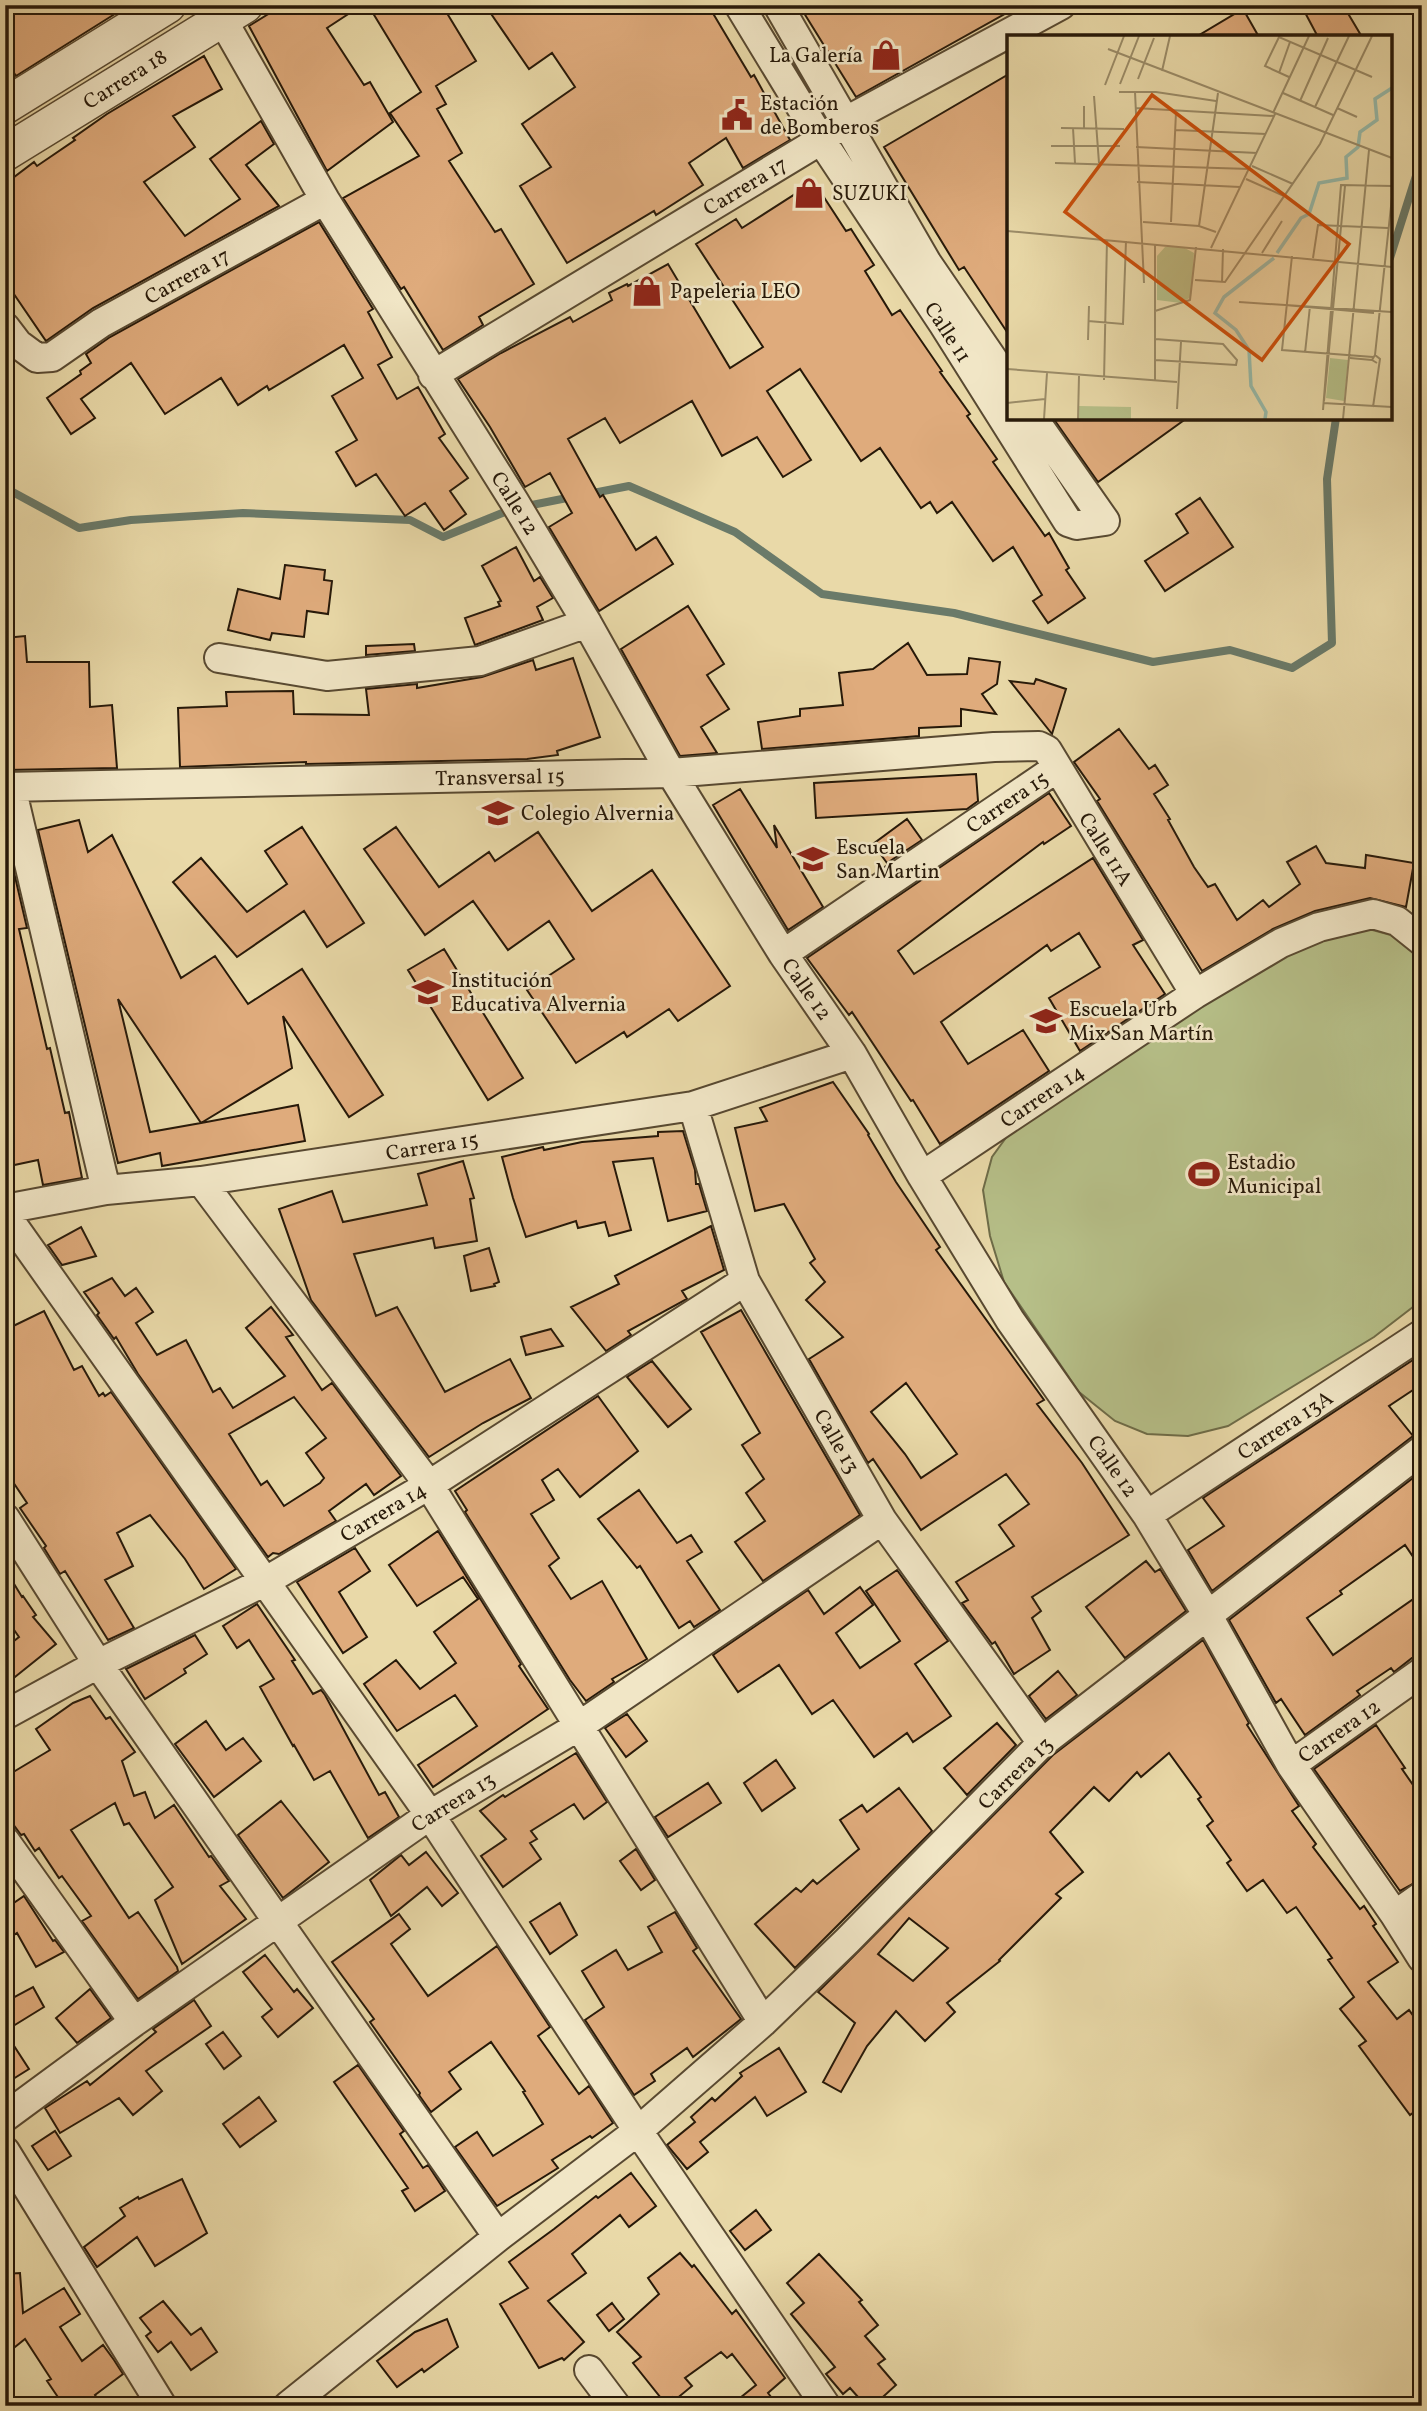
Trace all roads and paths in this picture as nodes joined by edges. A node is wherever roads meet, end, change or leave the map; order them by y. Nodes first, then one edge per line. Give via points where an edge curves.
1 (168, 5) edge
2 (738, 5) edge
3 (778, 5) edge
4 (1061, 5) edge
5 (227, 10) edge
6 (5, 106) edge
7 (846, 121) junction
8 (821, 140) junction
9 (5, 153) edge
10 (325, 200) junction
11 (918, 268) junction
12 (952, 320) junction
13 (5, 327) edge
14 (433, 375) junction
15 (1007, 381) edge
16 (1007, 416) edge
17 (1009, 420) edge
18 (1034, 420) edge
19 (587, 623) junction
20 (219, 658) dead end
21 (994, 747) joint
22 (1056, 768) junction
23 (671, 773) junction
24 (8, 787) edge
25 (1422, 941) edge
26 (783, 954) junction
27 (1195, 994) junction
28 (852, 1054) junction
29 (693, 1107) junction
30 (922, 1176) junction
31 (201, 1181) junction
32 (106, 1190) junction
33 (5, 1212) edge
34 (745, 1281) junction
35 (1422, 1334) edge
36 (1422, 1450) edge
37 (429, 1485) junction
38 (1147, 1515) junction
39 (5, 1518) edge
40 (882, 1520) junction
41 (266, 1581) junction
42 (1207, 1614) junction
43 (98, 1664) junction
44 (1422, 1672) edge
45 (5, 1715) edge
46 (579, 1726) junction
47 (1042, 1743) junction
48 (1291, 1765) junction
49 (430, 1815) junction
50 (5, 1841) edge
51 (1422, 1896) edge
52 (1395, 1915) junction
53 (279, 1922) junction
54 (1422, 1958) edge
55 (135, 2022) junction
56 (763, 2022) junction
57 (5, 2116) edge
58 (638, 2131) junction
59 (5, 2151) edge
60 (498, 2237) junction
61 (590, 2370) dead end
62 (162, 2406) edge
63 (288, 2406) edge
64 (616, 2406) edge
65 (826, 2406) edge

1 - 6 street, Carrera 18
2 - 8 street, Calle 11
3 - 7 street, Calle 11
4 - 7 street, Carrera 17
5 - 9 street, Carrera 18
5 - 10 street, Calle 12
7 - 8 street, Carrera 17
7 - 11 street, Calle 11
8 - 11 street, Calle 11
8 - 14 street, Carrera 17
10 - 13 street, Carrera 17 via 101,323 52,357 37,358
10 - 14 street, Calle 12
11 - 12 street, Calle 11
12 - 15 street, Calle 11
12 - 16 street, Calle 11
14 - 19 street, Calle 12
17 - 18 street, Calle 11 via 1068,522 1105,521
19 - 20 street via 480,661 327,676
19 - 23 street, Calle 12
21 - 22 street, Calle 11A via 1043,747
21 - 23 street, Transversal 15
22 - 26 street, Carrera 15
22 - 27 street, Calle 11A
23 - 24 street, Transversal 15
23 - 26 street, Calle 12
24 - 32 street
25 - 27 street, Carrera 14 via 1397,921 1373,914 1353,917 1281,943
26 - 28 street, Calle 12
27 - 30 street, Carrera 14
28 - 29 street, Carrera 15
28 - 30 street, Calle 12
29 - 31 street, Carrera 15
29 - 34 street, Calle 13
30 - 38 street, Calle 12 via 1010,1320
31 - 32 street, Carrera 15
31 - 37 street
32 - 33 street, Carrera 15
33 - 41 street
34 - 37 street, Carrera 14
34 - 40 street, Calle 13
35 - 38 street, Carrera 13A
36 - 42 street, Carrera 13
37 - 41 street, Carrera 14
37 - 46 street
38 - 42 street, Calle 12
39 - 43 street
40 - 46 street, Carrera 13
40 - 47 street, Calle 13
41 - 43 street, Carrera 14
41 - 49 street
42 - 47 street, Carrera 13
42 - 48 street, Calle 12
43 - 45 street, Carrera 14
43 - 53 street
44 - 48 street, Carrera 12
46 - 49 street, Carrera 13
46 - 56 street
47 - 56 street, Carrera 13
48 - 52 street, Calle 12
49 - 53 street, Carrera 13
49 - 58 street
50 - 55 street
51 - 52 street
52 - 54 street, Calle 12
53 - 55 street, Carrera 13
53 - 60 street
55 - 57 street, Carrera 13
56 - 58 street, Carrera 13
58 - 60 street, Carrera 13
58 - 65 street
59 - 62 street
60 - 63 street, Carrera 13
61 - 64 street

